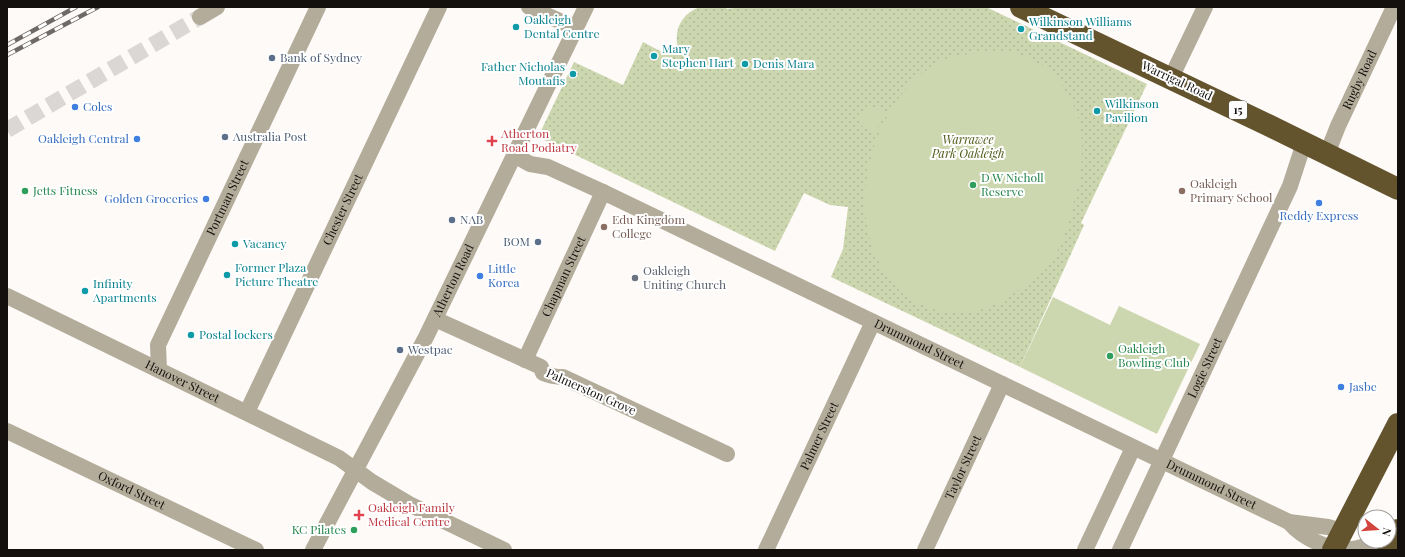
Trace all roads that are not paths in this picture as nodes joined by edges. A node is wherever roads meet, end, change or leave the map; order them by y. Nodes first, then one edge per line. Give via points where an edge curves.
1 (216, 7) edge
2 (318, 7) edge
3 (439, 7) edge
4 (529, 7) edge
5 (586, 7) edge
6 (1021, 7) edge
7 (1205, 7) edge
8 (1394, 7) edge
9 (200, 17) tunnel mouth
10 (575, 28) junction
11 (1171, 78) junction
12 (1315, 148) junction
13 (516, 151) junction
14 (1398, 189) edge
15 (603, 192) junction
16 (7, 296) edge
17 (435, 319) junction
18 (873, 322) junction
19 (158, 345) junction
20 (138, 360) junction
21 (525, 360) junction
22 (159, 370) junction
23 (1002, 384) junction
24 (247, 412) junction
25 (1398, 424) edge
26 (7, 431) edge
27 (1133, 448) junction
28 (728, 454) dead end
29 (1161, 461) junction
30 (356, 469) junction
31 (1336, 543) edge
32 (1357, 549) edge
33 (256, 550) edge
34 (313, 550) edge
35 (504, 550) edge
36 (766, 550) edge
37 (925, 550) edge
38 (1084, 550) edge
39 (1120, 550) edge

1 - 9 street
2 - 19 street, Portman Street
3 - 24 street, Chester Street
4 - 10 street
5 - 10 street, Atherton Road
6 - 11 highway, Warrigal Road / 15
7 - 11 street
8 - 12 street, Rugby Road
10 - 13 street, Atherton Road
11 - 12 highway, Warrigal Road / 15
12 - 14 highway, Warrigal Road / 15
12 - 29 street, Logie Street via 1290,186
13 - 15 street, Drummond Street via 534,156 548,167
13 - 17 street, Atherton Road
15 - 18 street, Drummond Street
15 - 21 street, Chapman Street
16 - 20 street, Hanover Street
17 - 21 street, Palmerston Grove
17 - 30 street, Atherton Road
18 - 23 street, Drummond Street
18 - 36 street, Palmer Street
19 - 20 street, Portman Street
19 - 22 street, Portman Street
20 - 22 street, Hanover Street
21 - 28 street, Palmerston Grove via 541,367 543,373 563,377
22 - 24 street, Hanover Street
23 - 27 street, Drummond Street
23 - 37 street, Taylor Street
24 - 30 street, Hanover Street
25 - 31 highway
26 - 33 street, Oxford Street
27 - 29 street, Drummond Street
27 - 38 street
29 - 31 street, Drummond Street via 1290,522 1328,527
29 - 39 street, Logie Street
30 - 34 street, Atherton Road
30 - 35 street, Hanover Street via 372,482 409,504
31 - 32 street, Drummond Street via 1352,550

